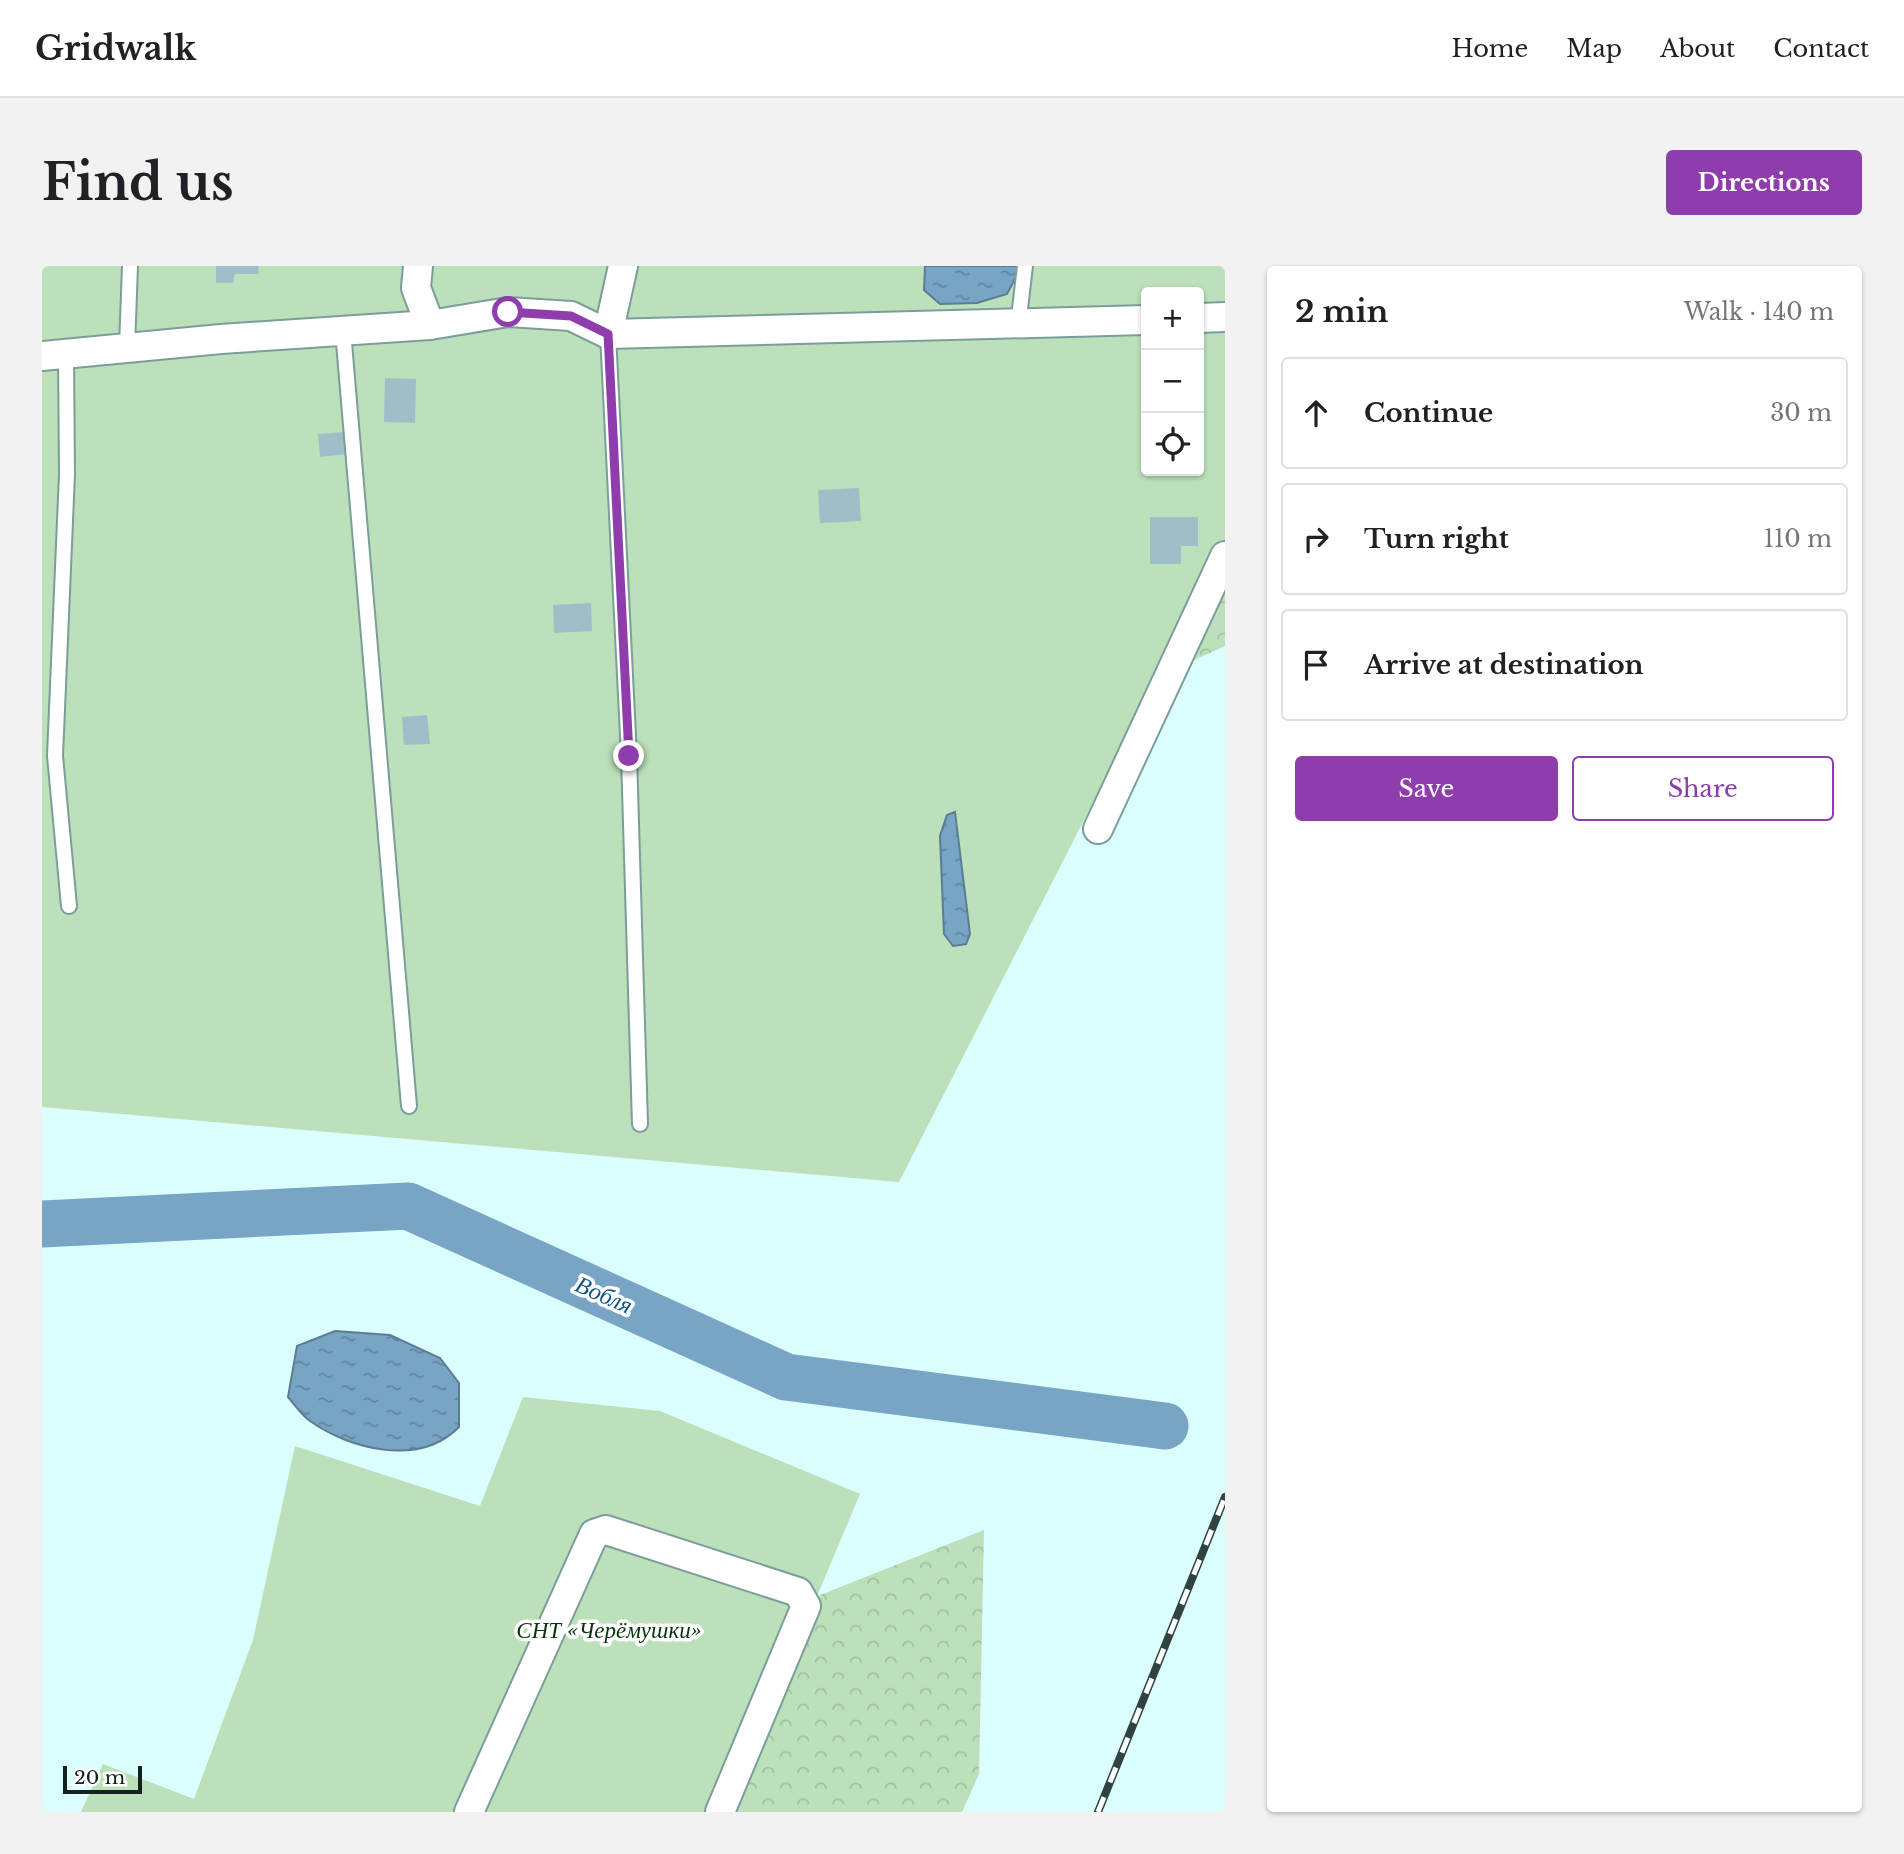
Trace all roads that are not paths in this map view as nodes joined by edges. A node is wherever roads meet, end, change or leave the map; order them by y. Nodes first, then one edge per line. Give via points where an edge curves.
1 (130, 266) edge
2 (418, 266) edge
3 (624, 266) edge
4 (1025, 266) edge
5 (1225, 317) edge
6 (1204, 318) edge
7 (1141, 320) edge
8 (430, 325) junction
9 (1018, 326) junction
10 (343, 331) junction
11 (608, 334) junction
12 (127, 346) junction
13 (54, 356) edge
14 (1225, 556) edge
15 (1098, 829) dead end
16 (69, 906) dead end
17 (409, 1106) dead end
18 (640, 1124) dead end
19 (469, 1812) edge
20 (720, 1812) edge

1 - 12 lane
2 - 8 street via 416,288
3 - 11 street
4 - 9 lane
5 - 6 street
7 - 9 street
8 - 10 street
8 - 11 street via 508,312 571,316
9 - 11 street
10 - 12 street
10 - 17 lane
11 - 18 lane via 629,756
12 - 13 street
13 - 16 lane via 67,474 55,757
14 - 15 street
19 - 20 street via 594,1534 606,1531 798,1592 806,1606

